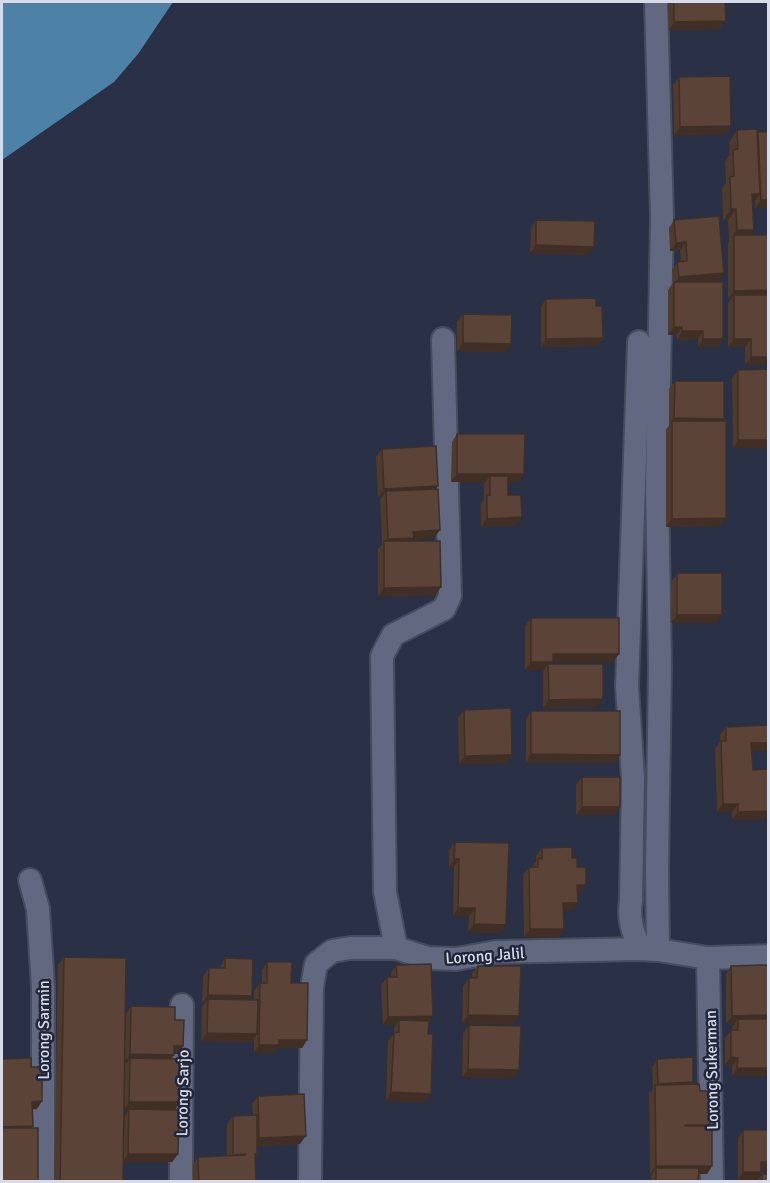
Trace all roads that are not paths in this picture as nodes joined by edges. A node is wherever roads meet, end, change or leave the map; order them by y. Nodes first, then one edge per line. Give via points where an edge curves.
1 (656, 2) edge
2 (443, 339) dead end
3 (639, 342) dead end
4 (30, 880) dead end
5 (396, 948) junction
6 (649, 950) junction
7 (768, 956) edge
8 (708, 958) junction
9 (182, 1005) dead end
10 (43, 1182) edge
11 (181, 1182) edge
12 (310, 1182) edge
13 (712, 1182) edge

1 - 6 street via 662,217 657,484 660,666 657,868
2 - 5 street via 450,596 444,609 393,634 382,656 386,892
3 - 6 street via 627,686 633,778 629,913 632,930
4 - 10 street, Lorong Sarmin via 38,909 43,987
5 - 6 street, Lorong Jalil via 428,958 496,952
5 - 12 street, Lorong Jalil via 332,951 316,964 312,987
6 - 8 street, Lorong Jalil
7 - 8 street, Lorong Jalil
8 - 13 street, Lorong Sukerman
9 - 11 street, Lorong Sarjo

